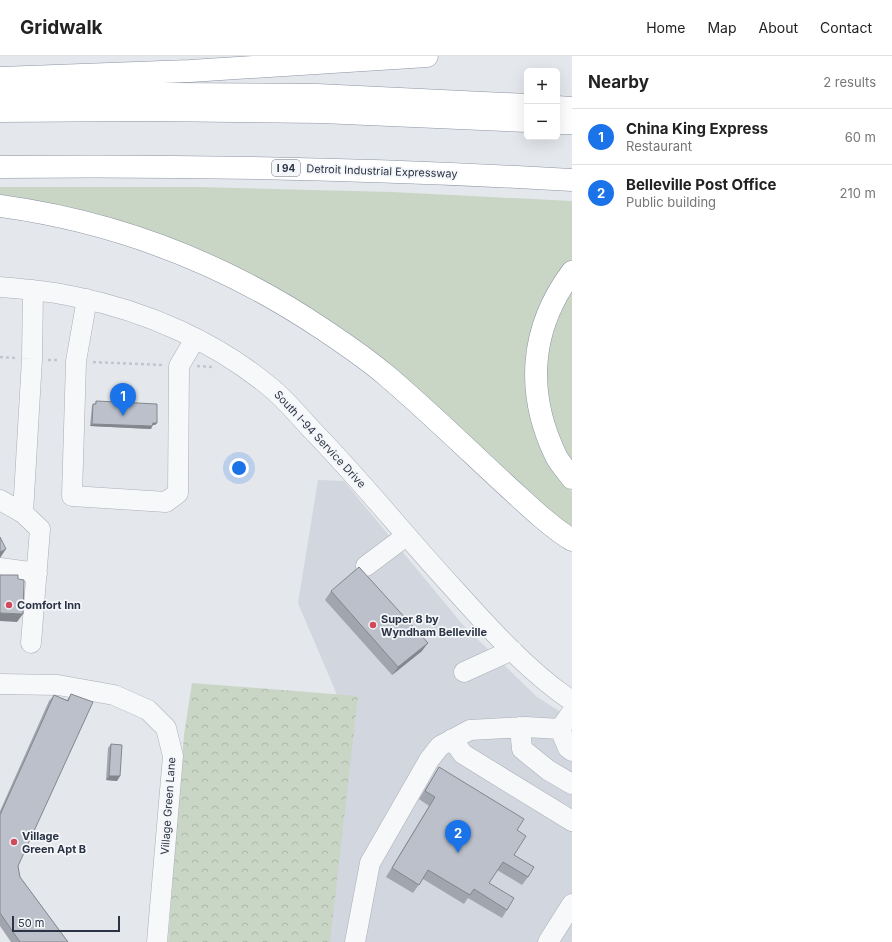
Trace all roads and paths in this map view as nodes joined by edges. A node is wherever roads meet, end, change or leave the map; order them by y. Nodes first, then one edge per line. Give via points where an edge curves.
1 (428, 56) edge
2 (0, 78) edge
3 (0, 93) edge
4 (524, 105) edge
5 (560, 107) edge
6 (572, 108) edge
7 (0, 111) edge
8 (524, 121) edge
9 (560, 123) edge
10 (572, 123) edge
11 (0, 167) edge
12 (572, 180) edge
13 (0, 206) edge
14 (572, 272) edge
15 (0, 287) edge
16 (33, 290) junction
17 (87, 299) junction
18 (195, 339) junction
19 (0, 357) edge
20 (20, 358) dead end
21 (47, 360) dead end
22 (78, 364) junction
23 (179, 366) junction
24 (214, 367) dead end
25 (572, 478) edge
26 (0, 500) edge
27 (23, 513) junction
28 (406, 536) junction
29 (572, 540) edge
30 (366, 566) dead end
31 (0, 568) edge
32 (36, 573) junction
33 (31, 643) dead end
34 (512, 650) junction
35 (464, 672) dead end
36 (0, 684) edge
37 (572, 700) edge
38 (572, 712) edge
39 (520, 727) junction
40 (560, 729) junction
41 (452, 739) junction
42 (572, 751) edge
43 (572, 784) edge
44 (572, 821) edge
45 (572, 904) edge
46 (157, 942) edge
47 (355, 942) edge
48 (548, 942) edge

1 - 2 highway via 190,71
3 - 4 highway via 316,95
5 - 6 highway
7 - 8 highway via 321,112
9 - 10 highway
11 - 12 highway, Detroit Industrial Expressway / I 94 via 198,166 336,169
13 - 29 highway via 104,227 199,261 249,284 343,343 386,376 538,513
14 - 25 highway via 553,301 542,326 536,354 539,410 556,457
15 - 16 street, South I-94 Service Drive
16 - 17 street, South I-94 Service Drive
16 - 27 street via 32,359
17 - 18 street, South I-94 Service Drive via 152,319
17 - 22 street via 76,361
18 - 23 street
18 - 28 street, South I-94 Service Drive via 247,369 272,388 339,457
19 - 20 path
21 - 22 path
22 - 23 path
22 - 23 street via 72,496 166,502 178,493
23 - 24 path
26 - 27 street
27 - 32 street via 40,529
28 - 30 street
28 - 34 street, South I-94 Service Drive
31 - 32 street
32 - 33 street
34 - 35 street
34 - 37 street, South I-94 Service Drive via 548,683
36 - 46 street, Village Green Lane via 58,685 114,695 148,710 166,728 173,756
38 - 40 street
39 - 40 street
39 - 41 street via 470,730
39 - 43 street via 522,749 548,770
40 - 42 street via 568,748
41 - 44 street via 463,754
41 - 47 street via 440,746 429,760 370,863
45 - 48 street

